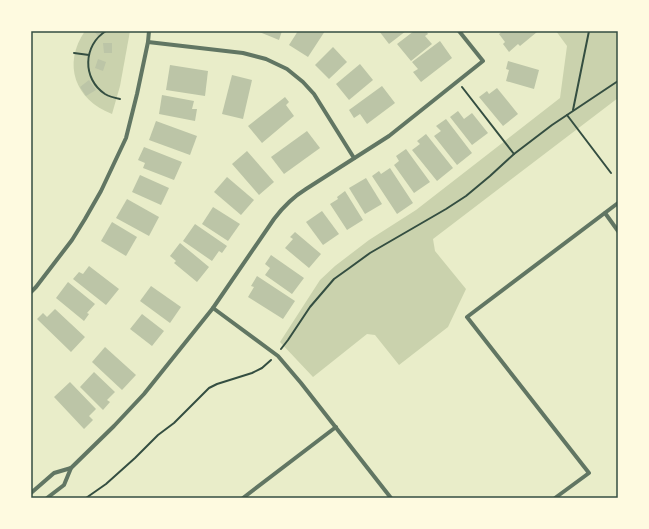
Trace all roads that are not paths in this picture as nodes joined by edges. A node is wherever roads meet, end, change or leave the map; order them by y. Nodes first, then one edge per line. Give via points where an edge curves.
1 (149, 31) edge
2 (459, 31) edge
3 (148, 42) junction
4 (354, 158) junction
5 (618, 203) edge
6 (605, 213) junction
7 (618, 231) edge
8 (31, 292) edge
9 (213, 308) junction
10 (336, 428) junction
11 (71, 468) junction
12 (31, 493) edge
13 (47, 498) edge
14 (243, 498) edge
15 (390, 498) edge
16 (556, 498) edge

1 - 3 street
2 - 4 street via 483,61 389,136
3 - 4 street via 243,53 287,69 314,94
3 - 8 street via 126,138 101,191 72,240
4 - 9 street via 300,192 283,207
5 - 6 street
6 - 7 street
6 - 16 street via 468,317 590,473
9 - 10 street via 276,355
9 - 11 street via 144,394
10 - 14 street
10 - 15 street
11 - 12 street via 54,473
11 - 13 street via 64,485

